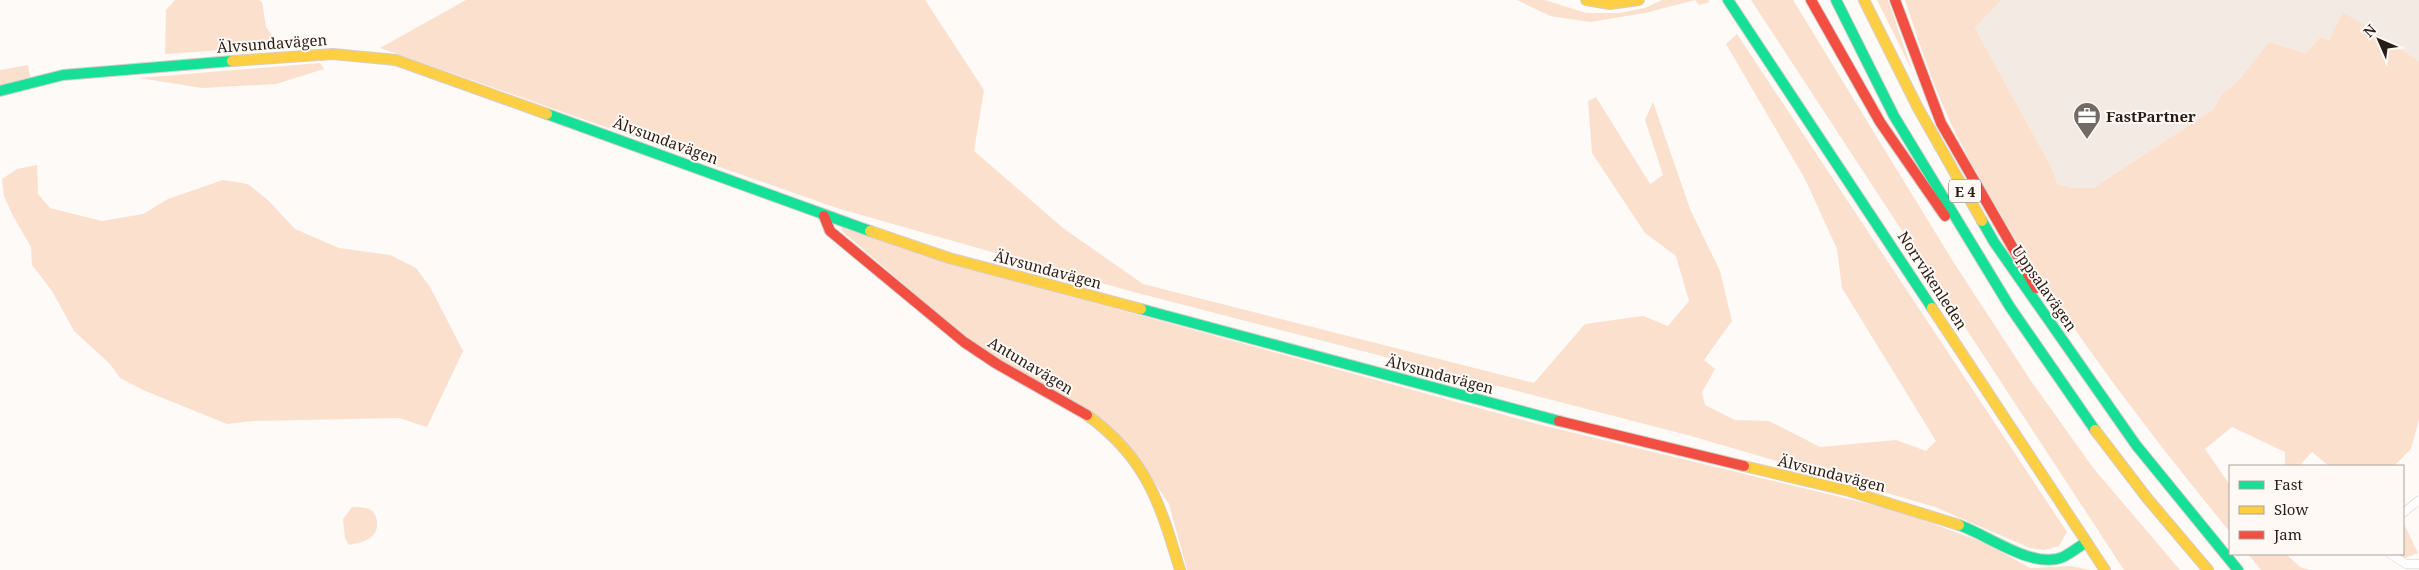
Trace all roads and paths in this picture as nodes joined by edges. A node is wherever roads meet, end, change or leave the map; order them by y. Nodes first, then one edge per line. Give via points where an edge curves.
1 (1586, 0) edge
2 (1639, 0) edge
3 (1811, 0) edge
4 (1836, 0) edge
5 (1864, 0) edge
6 (1895, 0) edge
7 (1731, 2) edge
8 (0, 91) edge
9 (824, 216) junction
10 (2010, 307) junction
11 (2084, 371) junction
12 (2419, 500) edge
13 (2404, 511) edge
14 (2086, 542) junction
15 (2392, 555) edge
16 (2419, 564) edge
17 (1180, 570) edge
18 (2105, 570) edge
19 (2208, 570) edge
20 (2238, 570) edge

1 - 2 main road via 1610,4
3 - 10 main road via 1880,122
4 - 10 main road, E 4 via 1894,116
5 - 11 main road, Uppsalavägen / E 4 via 1918,108 1994,242
6 - 11 main road via 1941,123
7 - 14 main road, Norrvikenleden
8 - 9 main road, Älvsundavägen via 63,75 169,65 333,54 388,59 432,72
9 - 14 main road, Älvsundavägen via 950,258 1546,418 1849,491 1967,528 2030,557 2047,560 2063,557
9 - 17 main road, Antunavägen via 830,231 951,332 985,356 1092,419 1111,436 1155,494 1164,512
10 - 19 main road, E 4 via 2123,467
11 - 20 main road, Uppsalavägen / E 4 via 2136,445
12 - 13 street
14 - 18 main road, Norrvikenleden
15 - 16 street via 2406,564

